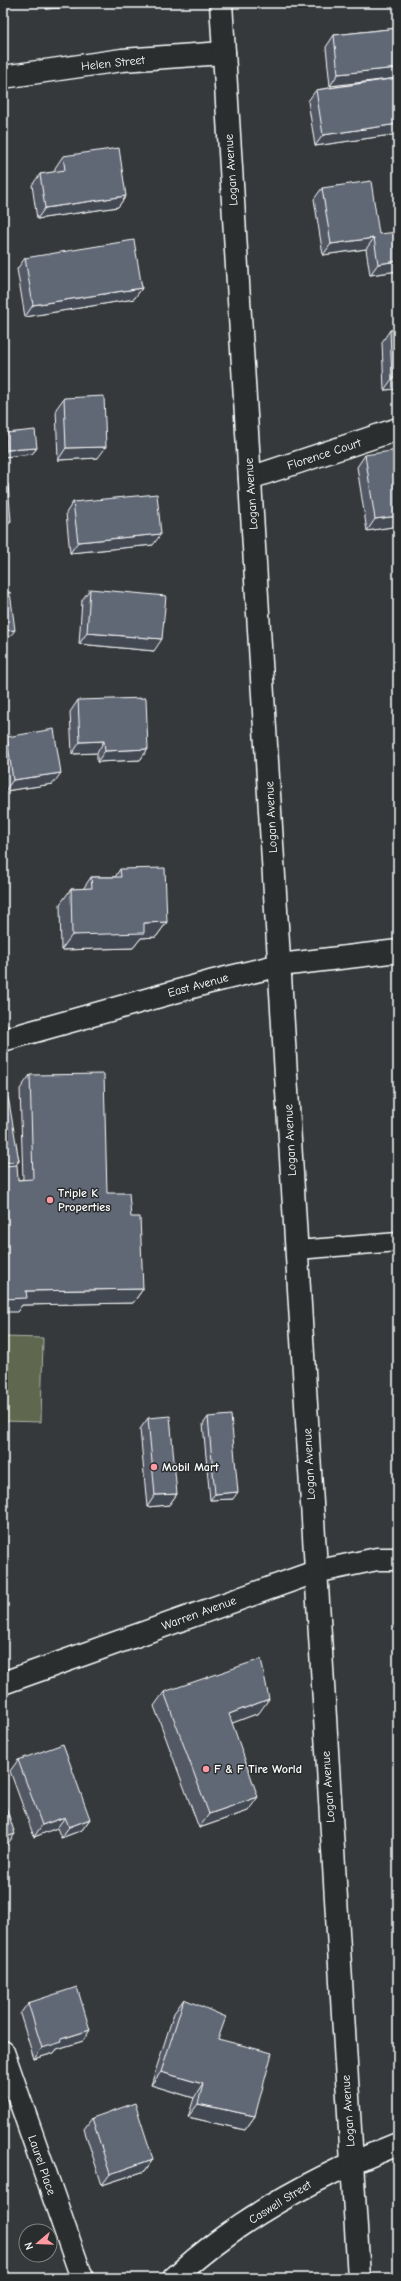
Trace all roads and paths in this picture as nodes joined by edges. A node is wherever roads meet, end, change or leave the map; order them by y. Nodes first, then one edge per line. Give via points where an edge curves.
1 (221, 3) edge
2 (224, 53) junction
3 (3, 77) edge
4 (398, 429) edge
5 (250, 478) junction
6 (398, 951) edge
7 (280, 965) junction
8 (3, 1040) edge
9 (398, 1242) edge
10 (297, 1250) junction
11 (398, 1559) edge
12 (315, 1572) junction
13 (3, 1683) edge
14 (3, 2052) edge
15 (398, 2144) edge
16 (352, 2162) junction
17 (82, 2278) edge
18 (174, 2278) edge
19 (359, 2278) edge

1 - 2 main road, Logan Avenue
2 - 3 main road, Helen Street via 122,60
2 - 5 main road, Logan Avenue
4 - 5 main road, Florence Court
5 - 7 main road, Logan Avenue
6 - 7 main road, East Avenue
7 - 8 main road, East Avenue
7 - 10 main road, Logan Avenue
9 - 10 lane
10 - 12 main road, Logan Avenue
11 - 12 main road, Warren Avenue via 377,1559
12 - 13 main road, Warren Avenue
12 - 16 main road, Logan Avenue
14 - 17 main road, Laurel Place
15 - 16 main road, Caswell Street
16 - 18 main road, Caswell Street via 291,2192 196,2258
16 - 19 main road, Logan Avenue

